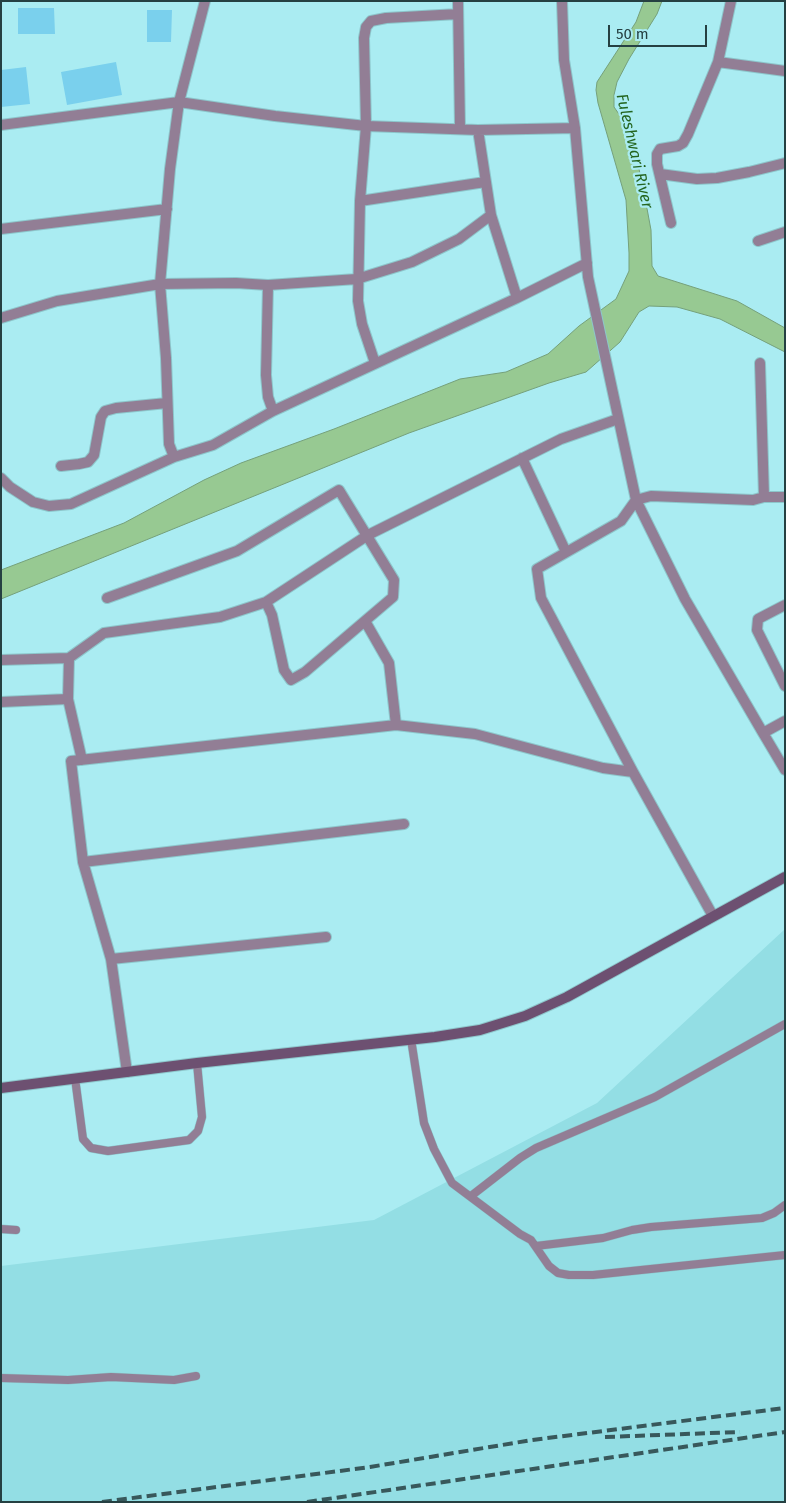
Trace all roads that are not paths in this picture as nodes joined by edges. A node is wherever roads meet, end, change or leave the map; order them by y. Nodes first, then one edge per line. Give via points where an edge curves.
1 (205, 1) edge
2 (458, 1) edge
3 (562, 1) edge
4 (730, 1) edge
5 (458, 14) junction
6 (718, 62) junction
7 (785, 71) edge
8 (179, 102) junction
9 (1, 125) edge
10 (366, 126) junction
11 (575, 128) junction
12 (460, 129) junction
13 (478, 130) junction
14 (785, 162) edge
15 (660, 174) junction
16 (485, 182) junction
17 (360, 201) junction
18 (167, 209) junction
19 (490, 215) junction
20 (671, 223) dead end
21 (1, 229) edge
22 (785, 232) edge
23 (758, 241) dead end
24 (587, 263) junction
25 (358, 279) junction
26 (160, 284) junction
27 (268, 285) junction
28 (518, 298) junction
29 (1, 318) edge
30 (375, 364) junction
31 (760, 364) dead end
32 (167, 403) junction
33 (273, 411) junction
34 (618, 419) junction
35 (174, 457) junction
36 (522, 458) junction
37 (61, 466) dead end
38 (1, 478) edge
39 (764, 497) junction
40 (785, 497) edge
41 (636, 500) junction
42 (368, 535) junction
43 (566, 552) junction
44 (107, 598) dead end
45 (266, 602) junction
46 (785, 605) edge
47 (365, 621) junction
48 (69, 658) junction
49 (1, 660) edge
50 (785, 686) edge
51 (68, 699) junction
52 (1, 702) edge
53 (785, 721) edge
54 (396, 725) junction
55 (763, 733) junction
56 (82, 760) junction
57 (785, 770) edge
58 (633, 772) junction
59 (404, 824) dead end
60 (83, 862) junction
61 (785, 876) edge
62 (713, 916) junction
63 (326, 937) dead end
64 (111, 959) junction
65 (785, 1024) edge
66 (411, 1039) junction
67 (197, 1063) junction
68 (127, 1072) junction
69 (74, 1078) junction
70 (1, 1088) edge
71 (471, 1196) junction
72 (785, 1205) edge
73 (1, 1229) edge
74 (16, 1230) dead end
75 (536, 1246) junction
76 (785, 1255) edge
77 (196, 1376) dead end
78 (1, 1378) edge

1 - 8 street
2 - 5 street
3 - 11 street via 564,60
4 - 6 street
5 - 10 street via 386,18 371,21 366,26
5 - 12 street
6 - 7 street
6 - 15 street via 683,143 660,149 657,154
8 - 9 street
8 - 10 street
8 - 18 street
10 - 12 street
10 - 17 street
11 - 13 street
11 - 24 street
12 - 13 street
13 - 16 street
14 - 15 street via 717,178
15 - 20 street
16 - 17 street
16 - 19 street
17 - 25 street
18 - 21 street
18 - 26 street
19 - 25 street via 459,239 412,262
19 - 28 street
22 - 23 street
24 - 28 street
24 - 34 street
25 - 27 street
25 - 30 street via 362,324
26 - 27 street
26 - 29 street via 57,301
26 - 32 street
27 - 33 street via 266,375
28 - 30 street
30 - 33 street
31 - 39 street
32 - 35 street via 169,444
32 - 37 street via 105,411 94,455 88,462
33 - 35 street via 213,445
34 - 36 street via 561,439
34 - 41 street
35 - 38 street via 71,504 49,506 33,502
36 - 42 street
36 - 43 street
39 - 40 street
39 - 41 street via 753,500 652,496
41 - 43 street via 621,521
41 - 55 street via 685,599
42 - 44 street via 339,490 237,550
42 - 45 street
42 - 47 street via 394,580 393,597
43 - 58 street via 537,569 541,598
45 - 47 street via 272,614 284,670 291,680
45 - 48 street via 220,617 104,633
46 - 50 street via 758,619 757,630
47 - 54 street via 389,663
48 - 49 street
48 - 51 street
51 - 52 street
51 - 56 street
53 - 55 street
54 - 56 street
54 - 58 street via 475,734 604,768
55 - 57 street
56 - 60 street via 71,761
58 - 62 street
59 - 60 street
60 - 64 street
61 - 62 main road
62 - 66 main road via 532,1013 480,1030
63 - 64 street
64 - 68 street
65 - 71 lane via 655,1097 536,1148
66 - 67 main road
66 - 71 lane via 424,1123 452,1183
67 - 68 main road
67 - 69 lane via 202,1117 198,1131 189,1140 108,1151 91,1148 83,1139
68 - 69 main road
69 - 70 main road
71 - 75 lane
72 - 75 lane via 762,1218 651,1227 603,1238
73 - 74 lane
75 - 76 lane via 549,1266 558,1273 569,1275
77 - 78 lane via 174,1380

